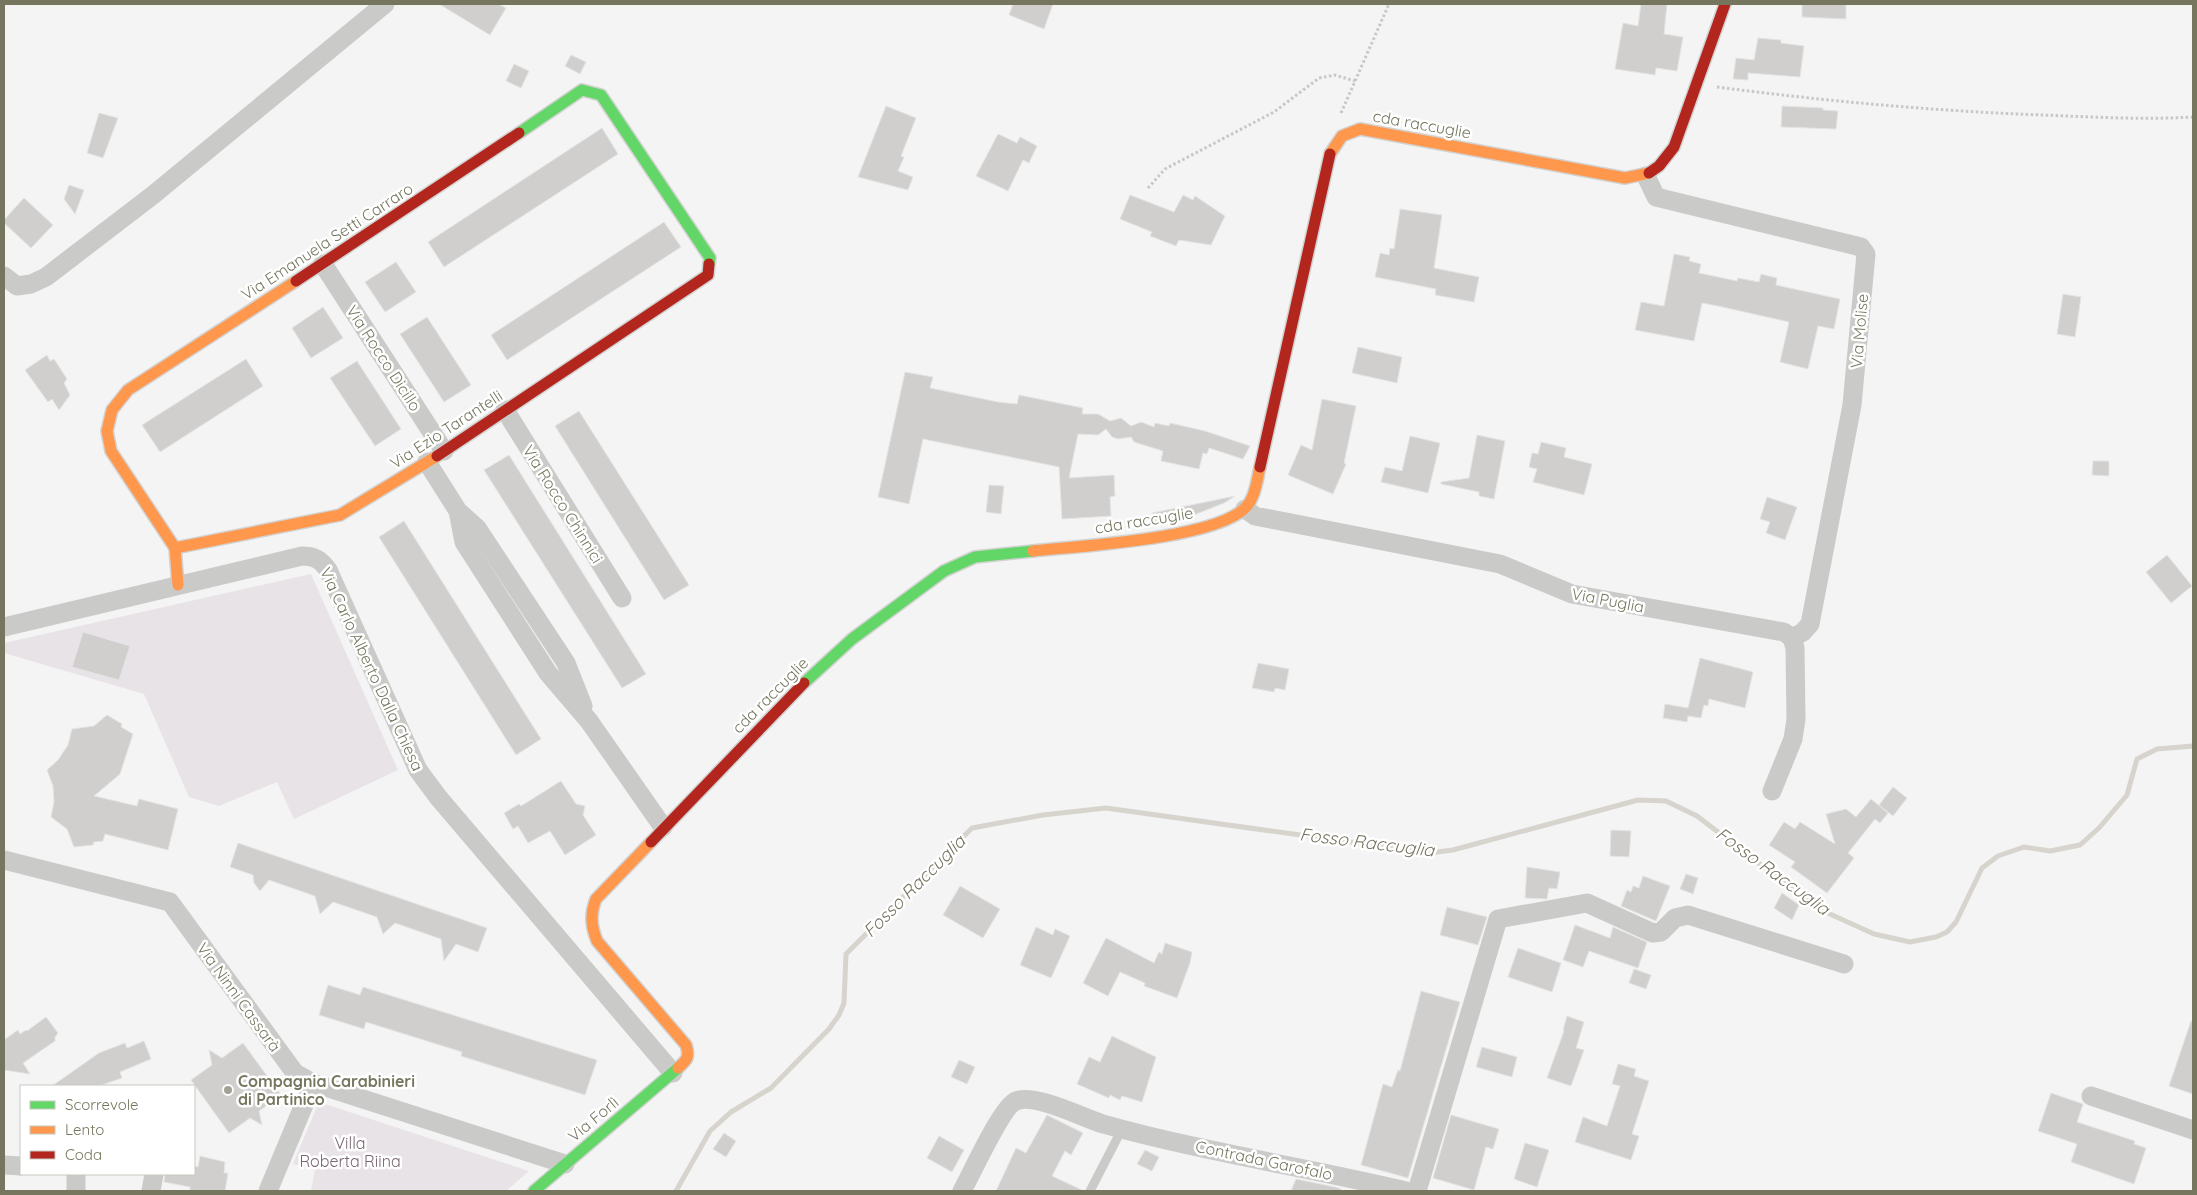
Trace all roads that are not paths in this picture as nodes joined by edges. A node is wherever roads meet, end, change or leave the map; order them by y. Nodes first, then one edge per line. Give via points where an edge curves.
1 (384, 4) edge
2 (1725, 4) edge
3 (1646, 176) junction
4 (323, 264) junction
5 (708, 275) joint
6 (4, 276) edge
7 (505, 410) junction
8 (444, 451) junction
9 (427, 462) junction
10 (1244, 509) junction
11 (175, 548) junction
12 (178, 585) junction
13 (622, 598) dead end
14 (4, 627) edge
15 (1792, 638) junction
16 (1772, 791) dead end
17 (664, 827) junction
18 (4, 860) edge
19 (1844, 964) dead end
20 (672, 1072) junction
21 (313, 1083) junction
22 (2092, 1096) dead end
23 (1122, 1128) junction
24 (2193, 1130) edge
25 (565, 1164) junction
26 (4, 1166) edge
27 (20, 1166) edge
28 (76, 1175) edge
29 (154, 1175) edge
30 (76, 1191) edge
31 (151, 1191) edge
32 (268, 1191) edge
33 (534, 1191) edge
34 (962, 1191) edge
35 (1090, 1191) edge
36 (1406, 1191) edge
37 (1417, 1191) edge

1 - 6 street via 153,196 46,277 18,286
2 - 3 street via 1674,147 1662,164
3 - 10 street, cda raccuglie via 1625,178 1360,128 1342,136 1331,150 1263,456 1253,495
3 - 15 street, Via Molise via 1656,197 1861,247 1866,254 1852,405 1838,482 1810,624
4 - 5 street, Via Emanuela Setti Carraro via 582,90 601,95 710,258
4 - 8 street, Via Rocco Dicillo
4 - 11 street, Via Emanuela Setti Carraro via 128,390 112,410 106,431 111,451
5 - 7 street, Via Ezio Tarantelli
7 - 8 street, Via Ezio Tarantelli
7 - 13 street, Via Rocco Chinnici
8 - 9 street, Via Ezio Tarantelli
9 - 11 street, Via Ezio Tarantelli via 340,515
9 - 17 street via 458,510 477,528 566,663 589,721
10 - 15 street, Via Puglia via 1255,516 1500,564 1572,594 1784,632
10 - 17 street, cda raccuglie via 1198,530 1122,542 976,556 944,571 852,639 813,674
11 - 12 street
12 - 14 street, Via Carlo Alberto Dalla Chiesa
12 - 20 street, Via Carlo Alberto Dalla Chiesa via 302,556 321,560 418,770
15 - 16 street via 1795,648 1796,720 1793,739
17 - 20 street, cda raccuglie via 596,899 590,926 597,942 686,1045 689,1054 686,1060
18 - 21 street, Via Ninni Cassarà via 170,902 294,1073
19 - 37 street via 1688,915 1675,918 1661,932 1652,933 1587,903 1498,919
20 - 25 street, Via Forlì
21 - 25 street, Via Ninni Cassarà
21 - 32 street
22 - 24 street
23 - 34 street, Contrada Garofalo via 1042,1103 1023,1099 1014,1101 1004,1112
23 - 35 lane
23 - 36 street, Contrada Garofalo
25 - 33 street, Via Forlì
26 - 27 street
28 - 30 street
29 - 31 street

